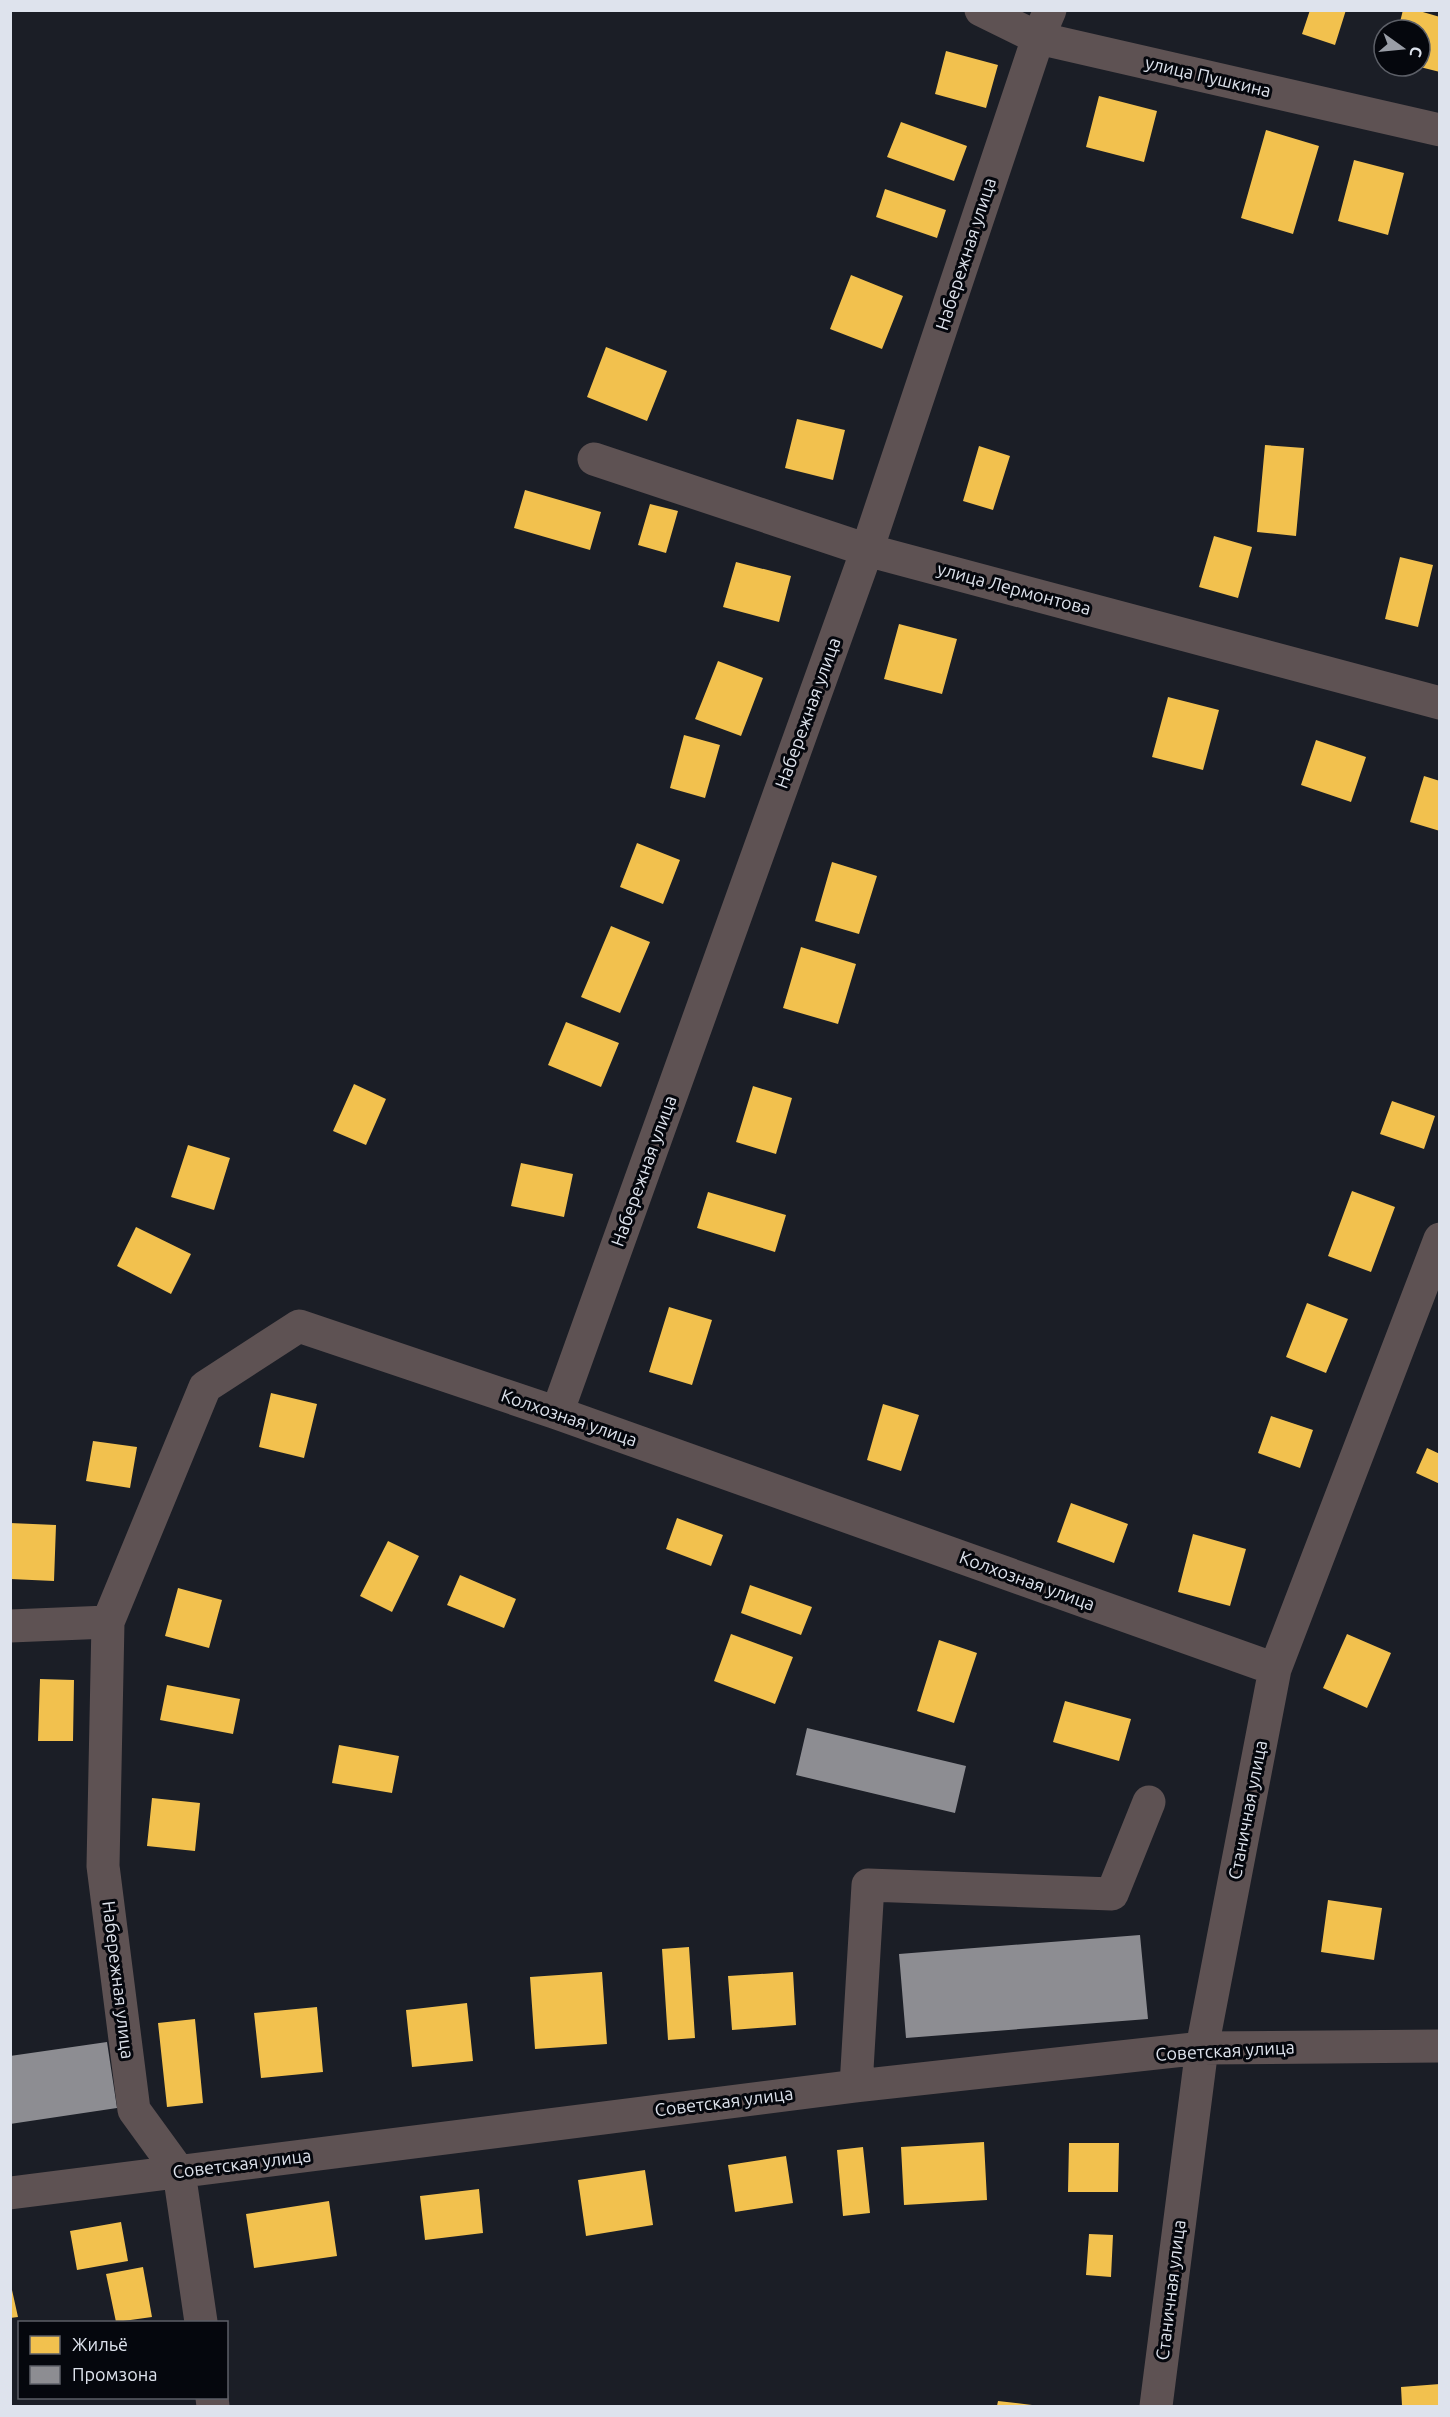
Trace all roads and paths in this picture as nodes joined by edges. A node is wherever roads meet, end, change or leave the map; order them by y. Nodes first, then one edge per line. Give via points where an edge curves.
1 (981, 10) edge
2 (1044, 24) edge
3 (1440, 130) edge
4 (594, 459) dead end
5 (867, 550) junction
6 (1440, 703) edge
7 (1439, 1243) edge
8 (557, 1413) junction
9 (108, 1622) junction
10 (10, 1626) edge
11 (1275, 1669) junction
12 (1149, 1802) dead end
13 (1440, 2046) edge
14 (1202, 2048) junction
15 (856, 2086) junction
16 (179, 2172) junction
17 (10, 2193) edge
18 (201, 2321) edge
19 (1156, 2406) edge

1 - 2 street, улица Пушкина
2 - 3 street, улица Пушкина
2 - 5 street, Набережная улица
4 - 5 street, улица Лермонтова
5 - 6 street, улица Лермонтова
5 - 8 street, Набережная улица
7 - 11 street, Станичная улица
8 - 9 street, Колхозная улица via 299,1326 205,1387
8 - 11 street, Колхозная улица
9 - 10 street
9 - 16 street, Набережная улица via 103,1866 134,2110
11 - 14 street, Станичная улица
12 - 15 street via 1112,1894 868,1886
13 - 14 street, Советская улица
14 - 15 street, Советская улица
14 - 19 street, Станичная улица
15 - 16 street, Советская улица
16 - 17 street, Советская улица
16 - 18 street, Набережная улица

